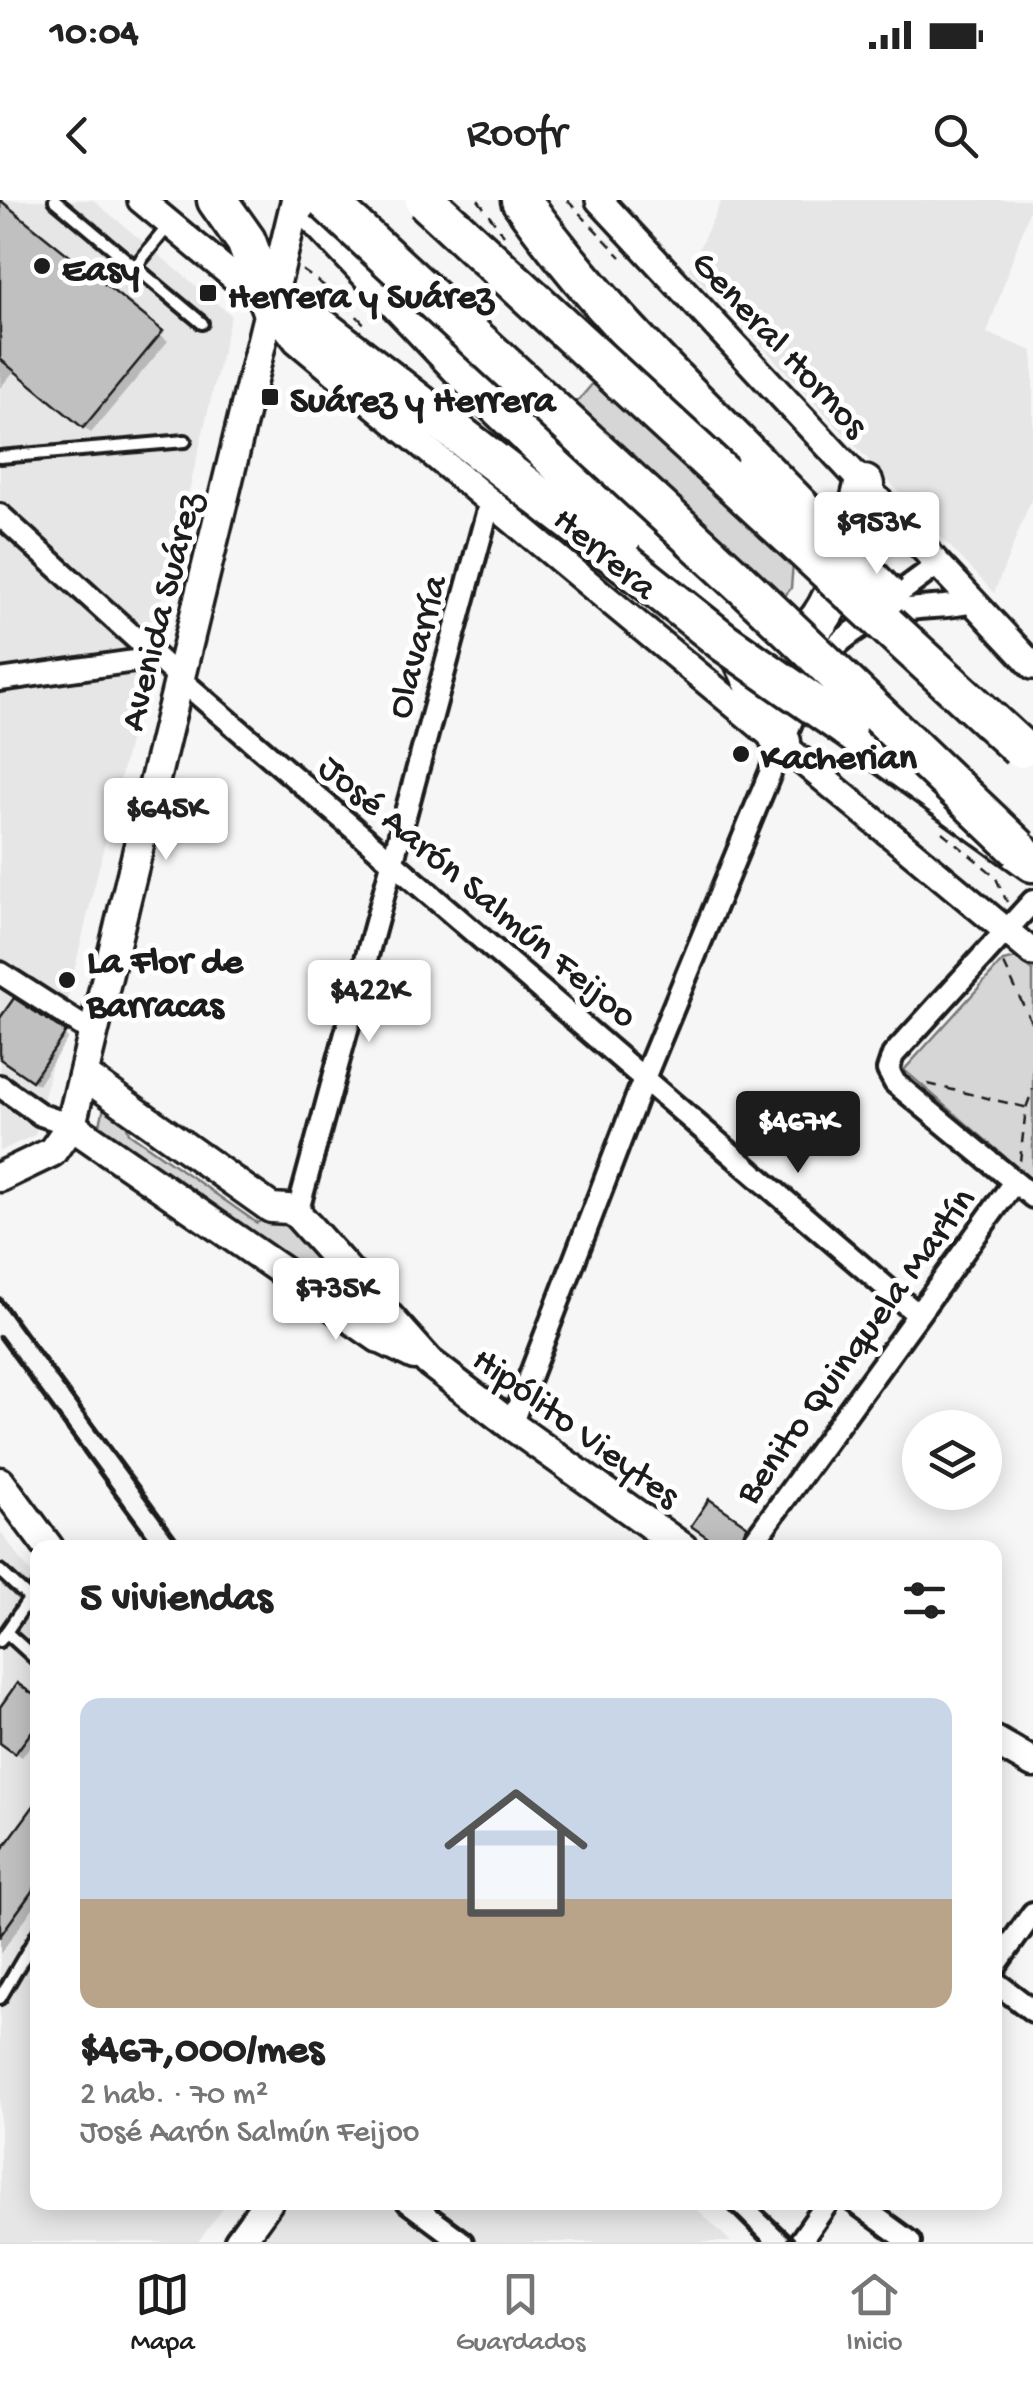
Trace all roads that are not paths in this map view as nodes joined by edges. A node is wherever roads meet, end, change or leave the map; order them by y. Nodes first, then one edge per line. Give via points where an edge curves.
1 (55, 200) edge
2 (140, 200) edge
3 (217, 200) edge
4 (299, 200) edge
5 (325, 200) edge
6 (426, 200) edge
7 (521, 200) edge
8 (599, 200) edge
9 (170, 224) junction
10 (136, 267) junction
11 (270, 308) junction
12 (202, 323) dead end
13 (185, 440) dead end
14 (0, 457) edge
15 (864, 485) junction
16 (490, 502) junction
17 (0, 515) edge
18 (937, 565) junction
19 (972, 602) junction
20 (725, 618) junction
21 (849, 636) junction
22 (156, 658) junction
23 (1033, 666) edge
24 (180, 679) junction
25 (0, 680) edge
26 (781, 742) junction
27 (1027, 753) edge
28 (1026, 856) edge
29 (392, 862) junction
30 (1033, 901) edge
31 (1007, 931) junction
32 (1033, 953) edge
33 (0, 973) edge
34 (95, 1034) junction
35 (84, 1074) junction
36 (645, 1076) junction
37 (0, 1086) edge
38 (72, 1125) junction
39 (0, 1177) edge
40 (1014, 1182) junction
41 (1033, 1198) edge
42 (297, 1214) junction
43 (917, 1314) junction
44 (429, 1362) junction
45 (511, 1425) junction
46 (0, 1482) edge
47 (43, 1540) edge
48 (672, 1540) edge
49 (755, 1540) edge
50 (0, 1571) edge
51 (29, 1598) joint
52 (3, 1636) edge
53 (30, 1656) edge
54 (1002, 1745) edge
55 (1033, 1763) edge
56 (1033, 1913) edge
57 (30, 1947) edge
58 (1002, 1956) edge
59 (1002, 1987) edge
60 (0, 1998) edge
61 (1033, 2011) edge
62 (262, 2210) edge
63 (419, 2210) edge
64 (822, 2210) edge
65 (867, 2210) edge
66 (240, 2242) edge
67 (462, 2242) edge
68 (800, 2242) edge
69 (910, 2242) edge

1 - 10 lane
2 - 9 street, Herrera
3 - 11 highway via 246,241
4 - 11 main road, Avenida Suárez
4 - 20 highway via 492,400
5 - 28 highway, bridge
6 - 27 highway, bridge
7 - 27 highway, bridge via 620,325 988,703
8 - 15 street, General Hornos
9 - 10 lane
9 - 11 street, Herrera
10 - 12 lane
11 - 16 street, Herrera via 297,341
11 - 24 main road, Avenida Suárez
11 - 28 highway, bridge via 302,313 724,642
13 - 14 lane
15 - 18 street, General Hornos
15 - 20 highway via 841,578 817,624 788,642 762,638
16 - 26 street, Herrera
16 - 29 street, Olavarría
17 - 22 street, José Aarón Salmún Feijoo
18 - 19 street, General Hornos
18 - 21 street
19 - 21 street via 892,612
19 - 23 street, General Hornos
20 - 26 highway
21 - 26 street via 821,663
22 - 24 street, José Aarón Salmún Feijoo
22 - 25 street
24 - 29 street, José Aarón Salmún Feijoo
24 - 34 main road, Avenida Suárez
26 - 31 street, Herrera
26 - 36 street
29 - 36 street, José Aarón Salmún Feijoo
29 - 42 street, Olavarría
30 - 31 street
31 - 32 street, Herrera
31 - 40 street via 893,1055 888,1070 895,1084
33 - 34 street
34 - 35 main road, Avenida Suárez
35 - 38 main road, Avenida Suárez
35 - 42 main road, Hipólito Vieytes via 271,1208
36 - 43 street, José Aarón Salmún Feijoo
36 - 45 street
37 - 38 street via 41,1114
38 - 39 main road via 52,1152
38 - 44 main road, Hipólito Vieytes via 379,1338
40 - 41 street
40 - 43 street, Benito Quinquela Martín
42 - 44 main road, Hipólito Vieytes
43 - 49 street, Benito Quinquela Martín
44 - 45 main road, Hipólito Vieytes
45 - 48 main road, Hipólito Vieytes
46 - 47 main road
50 - 51 lane
51 - 52 lane
52 - 53 lane
54 - 55 main road
56 - 58 street
57 - 60 lane
59 - 61 street
62 - 66 main road
63 - 67 street
64 - 68 street
65 - 69 street

